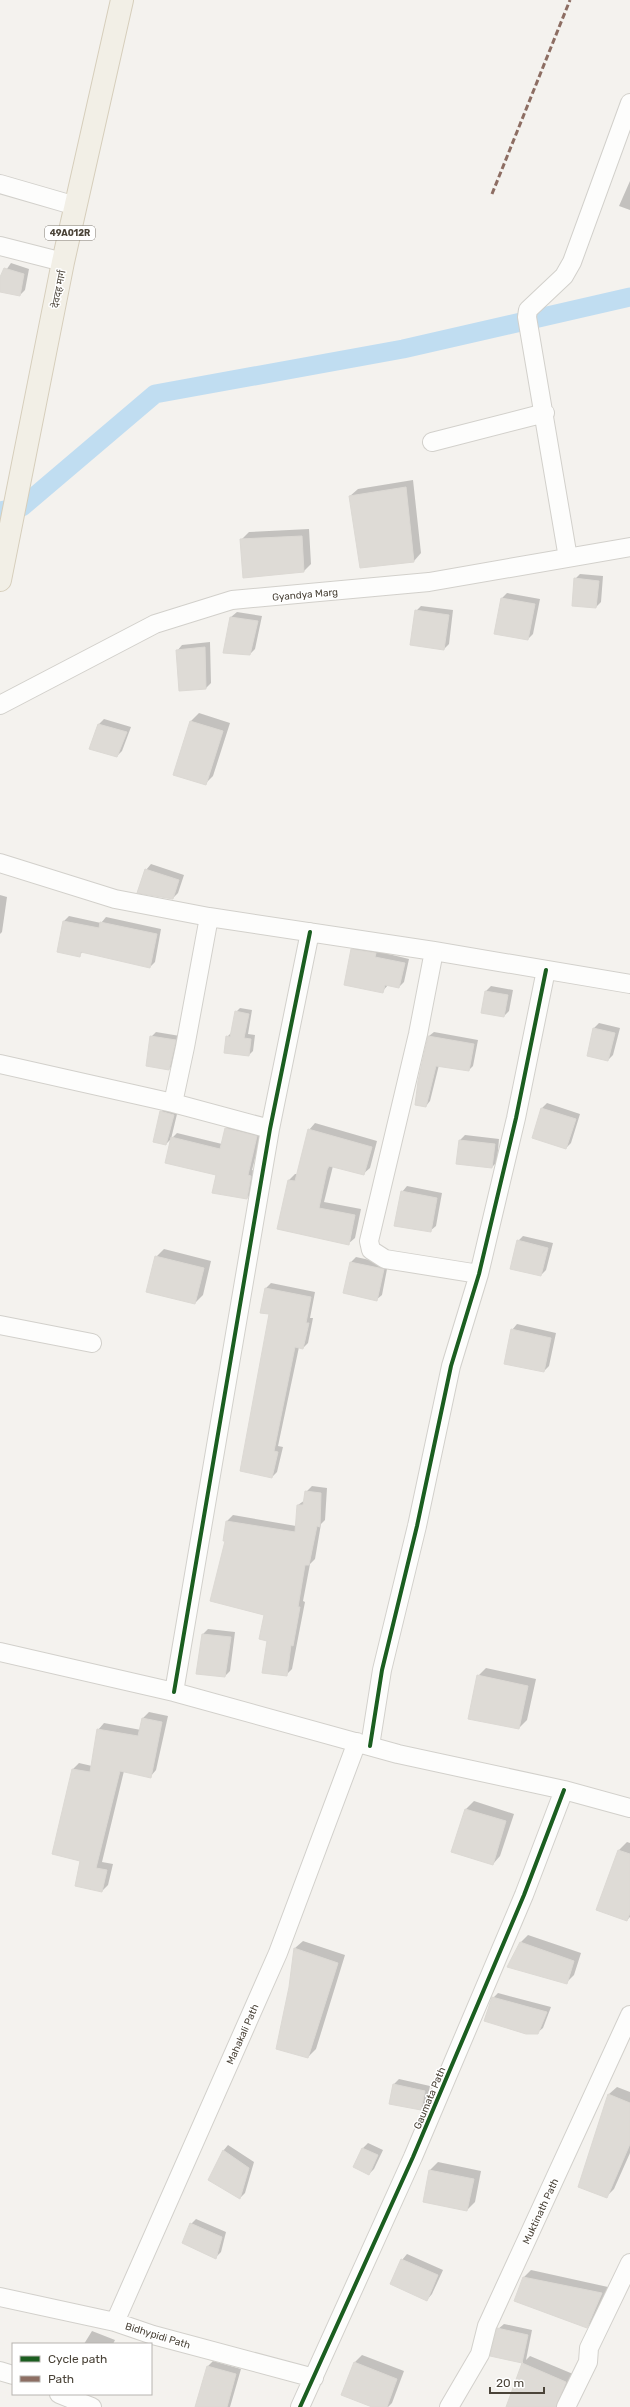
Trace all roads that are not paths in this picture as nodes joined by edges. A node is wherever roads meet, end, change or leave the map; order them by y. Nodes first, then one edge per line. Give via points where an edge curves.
1 (122, 0) edge
2 (630, 103) edge
3 (0, 184) edge
4 (76, 206) junction
5 (0, 246) edge
6 (63, 262) junction
7 (545, 413) junction
8 (432, 442) dead end
9 (630, 547) edge
10 (568, 558) junction
11 (0, 580) edge
12 (0, 705) edge
13 (0, 863) edge
14 (209, 917) junction
15 (310, 932) junction
16 (434, 951) junction
17 (546, 970) junction
18 (630, 984) edge
19 (0, 1064) edge
20 (173, 1103) junction
21 (270, 1129) junction
22 (479, 1274) junction
23 (0, 1325) edge
24 (92, 1343) dead end
25 (0, 1652) edge
26 (174, 1692) junction
27 (363, 1744) junction
28 (564, 1790) junction
29 (629, 1806) edge
30 (630, 2015) edge
31 (630, 2263) edge
32 (0, 2297) edge
33 (115, 2322) junction
34 (0, 2371) edge
35 (12, 2375) edge
36 (314, 2378) junction
37 (61, 2395) edge
38 (92, 2407) edge
39 (300, 2407) edge
40 (449, 2407) edge
41 (566, 2407) edge

1 - 4 main road, देवदह मार्ग / 49A012R
2 - 7 street via 572,262 564,276 528,310 530,336
3 - 4 street
4 - 6 main road, देवदह मार्ग / 49A012R
5 - 6 street
6 - 11 main road, देवदह मार्ग / 49A012R
7 - 8 street
7 - 10 street
9 - 10 street, Gyandya Marg
10 - 12 street, Gyandya Marg via 429,582 232,600 155,624
13 - 14 street via 115,899
14 - 15 street
14 - 20 street via 186,1047
15 - 16 street
15 - 21 street
16 - 17 street
16 - 22 street via 418,1034 369,1241 371,1250 385,1258
17 - 18 street
17 - 22 street, Mahakali Path via 516,1118
19 - 20 street
20 - 21 street
21 - 26 street
22 - 27 street, Mahakali Path via 451,1366 417,1526
23 - 24 street
25 - 26 street
26 - 27 street
27 - 28 street
27 - 33 street, Mahakali Path via 278,1953
28 - 29 street
28 - 36 street, Gaumata Path via 518,1910 413,2157
30 - 40 street, Muktinath Path via 487,2326 480,2354
31 - 41 street via 589,2348 588,2362
32 - 33 street, Bidhypidi Path
33 - 36 street, Bidhypidi Path via 153,2335
34 - 35 street
36 - 39 street, Gaumata Path
37 - 38 street

